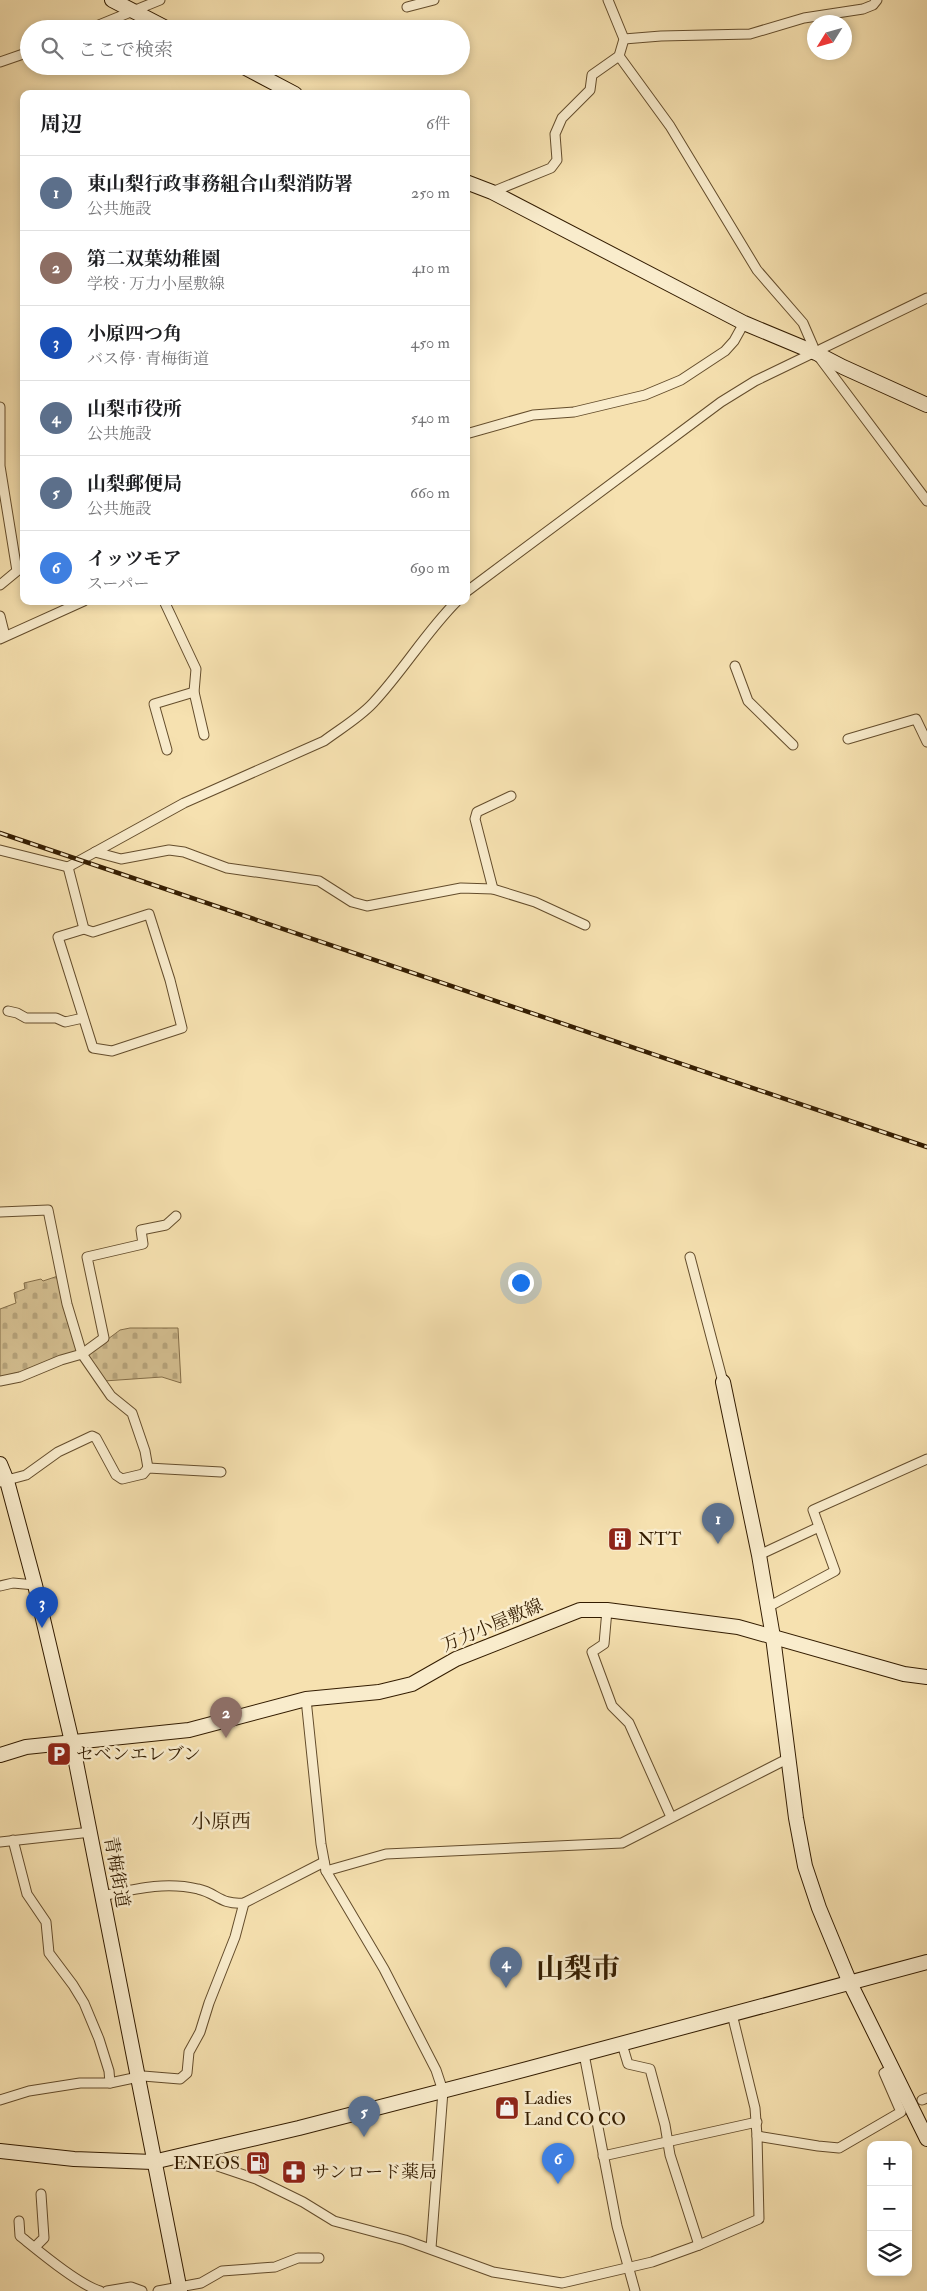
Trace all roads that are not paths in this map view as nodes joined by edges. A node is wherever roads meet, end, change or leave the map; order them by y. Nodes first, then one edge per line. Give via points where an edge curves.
1 (112, 0) edge
2 (160, 0) edge
3 (434, 0) edge
4 (608, 0) edge
5 (877, 0) edge
6 (407, 7) dead end
7 (134, 11) junction
8 (112, 20) edge
9 (151, 20) edge
10 (624, 39) junction
11 (20, 55) edge
12 (619, 56) junction
13 (0, 62) edge
14 (259, 75) edge
15 (288, 90) edge
16 (470, 184) edge
17 (492, 192) junction
18 (927, 298) edge
19 (744, 323) junction
20 (816, 353) junction
21 (927, 405) edge
22 (0, 406) edge
23 (470, 433) edge
24 (0, 467) edge
25 (927, 500) edge
26 (0, 585) edge
27 (470, 589) edge
28 (75, 605) edge
29 (166, 605) edge
30 (453, 605) edge
31 (0, 616) edge
32 (2, 637) edge
33 (735, 666) dead end
34 (194, 692) junction
35 (204, 735) dead end
36 (848, 739) dead end
37 (927, 742) edge
38 (793, 745) dead end
39 (168, 750) dead end
40 (511, 796) dead end
41 (0, 850) edge
42 (94, 852) junction
43 (68, 867) junction
44 (492, 889) junction
45 (585, 925) dead end
46 (84, 929) junction
47 (8, 1011) dead end
48 (83, 1018) junction
49 (0, 1212) edge
50 (176, 1216) dead end
51 (690, 1257) dead end
52 (82, 1354) junction
53 (0, 1381) edge
54 (723, 1382) joint
55 (927, 1459) edge
56 (0, 1464) edge
57 (148, 1468) junction
58 (221, 1472) dead end
59 (3, 1482) edge
60 (819, 1528) junction
61 (759, 1555) junction
62 (36, 1585) junction
63 (0, 1586) edge
64 (768, 1607) junction
65 (607, 1610) junction
66 (773, 1637) junction
67 (927, 1677) edge
68 (306, 1699) junction
69 (72, 1742) junction
70 (0, 1755) edge
71 (790, 1758) junction
72 (671, 1818) junction
73 (91, 1832) junction
74 (12, 1840) junction
75 (0, 1842) edge
76 (325, 1867) junction
77 (102, 1896) junction
78 (244, 1903) junction
79 (927, 1962) edge
80 (850, 1983) junction
81 (732, 2014) junction
82 (622, 2044) junction
83 (584, 2054) junction
84 (892, 2068) junction
85 (138, 2077) junction
86 (110, 2083) junction
87 (442, 2091) junction
88 (0, 2100) edge
89 (757, 2122) junction
90 (758, 2136) junction
91 (927, 2140) edge
92 (668, 2142) junction
93 (0, 2151) edge
94 (185, 2155) junction
95 (603, 2156) junction
96 (153, 2162) junction
97 (41, 2194) dead end
98 (19, 2222) dead end
99 (699, 2245) junction
100 (35, 2247) junction
101 (431, 2248) junction
102 (319, 2258) dead end
103 (629, 2266) junction
104 (180, 2289) edge
105 (100, 2291) edge
106 (107, 2291) edge
107 (142, 2291) edge
108 (158, 2291) edge
109 (635, 2291) edge

1 - 7 street
2 - 7 street
3 - 6 street
4 - 10 street
5 - 10 street via 864,9 804,18 750,34
7 - 8 street
7 - 9 street
10 - 12 street
11 - 13 street
12 - 17 street via 592,75 590,90 562,118 555,134 557,160 551,168
12 - 20 street via 670,126 757,270 803,323
14 - 15 street
16 - 17 street
17 - 19 street
18 - 20 street
19 - 20 street
19 - 23 street via 725,351 681,380 636,397 574,412 533,415
20 - 21 street
20 - 25 street
20 - 27 street via 754,381 720,402
22 - 24 street
24 - 26 street via 17,570
28 - 32 street
29 - 34 street via 196,669
30 - 42 street via 373,703 324,741 184,803
31 - 32 street
33 - 38 street via 748,701
34 - 35 street
34 - 39 street via 154,704
36 - 37 street via 916,720
40 - 44 street via 477,812 475,819
41 - 43 street
42 - 43 street
42 - 44 street via 120,859 169,850 184,852 227,868 319,881 352,902 367,906 461,888
43 - 46 street
44 - 45 street via 535,902
46 - 48 street via 58,937
46 - 48 street via 93,932 149,914 182,1028 112,1051 93,1048
47 - 48 street via 18,1012 26,1018 56,1018 65,1022
49 - 52 street via 48,1210 67,1304
50 - 52 street via 166,1225 141,1230 143,1244 87,1257 104,1338
51 - 54 street
52 - 53 street
52 - 57 street via 111,1396 132,1413
54 - 61 street
55 - 60 street via 813,1510
56 - 59 street, 青梅街道
57 - 58 street
57 - 59 street via 142,1474 122,1479 116,1475 92,1436 58,1452 26,1475
59 - 62 street, 青梅街道
60 - 61 street
60 - 64 street via 835,1571
61 - 64 street
62 - 63 street via 13,1583
62 - 69 street, 青梅街道
64 - 66 street
65 - 66 street, 万力小屋敷線 via 738,1627
65 - 68 street, 万力小屋敷線 via 570,1613 456,1659 412,1684 379,1692
65 - 72 street via 604,1644 592,1652 612,1706 628,1723
66 - 67 street, 万力小屋敷線 via 904,1674
66 - 71 street
68 - 69 street, 万力小屋敷線 via 189,1730
68 - 76 street
69 - 70 street, 万力小屋敷線 via 26,1747
69 - 73 street, 青梅街道
71 - 72 street
71 - 80 street via 796,1818 806,1866 818,1908
72 - 76 street via 622,1843 386,1854
73 - 74 street
73 - 77 street, 青梅街道
74 - 75 street
74 - 86 street via 27,1894 46,1922 49,1953 84,2003 100,2040
76 - 78 street
76 - 87 street via 384,1969 436,2070
77 - 78 street via 174,1884 200,1889 231,1904
77 - 85 street, 青梅街道
78 - 85 street via 200,2032 189,2052 187,2072 180,2079
79 - 80 street
80 - 81 street
80 - 84 street
81 - 82 street
81 - 89 street
82 - 83 street
82 - 92 street via 628,2064 650,2069
83 - 87 street
83 - 95 street
84 - 90 street via 884,2073 901,2112 840,2148
84 - 91 street
85 - 86 street
85 - 96 street, 青梅街道
86 - 88 street via 80,2083
87 - 94 street
87 - 101 street
89 - 90 street
89 - 92 street
90 - 99 street via 759,2219
92 - 95 street
92 - 99 street
93 - 96 street via 74,2159
94 - 96 street
94 - 101 street via 256,2179 334,2221
95 - 103 street
96 - 104 street, 青梅街道
97 - 100 street via 44,2238
98 - 100 street via 20,2236
99 - 103 street via 652,2262
100 - 105 street
101 - 103 street via 493,2272 562,2283
102 - 104 street via 298,2258 275,2267 222,2271 201,2283
103 - 109 street
104 - 108 street
106 - 107 street via 130,2287

